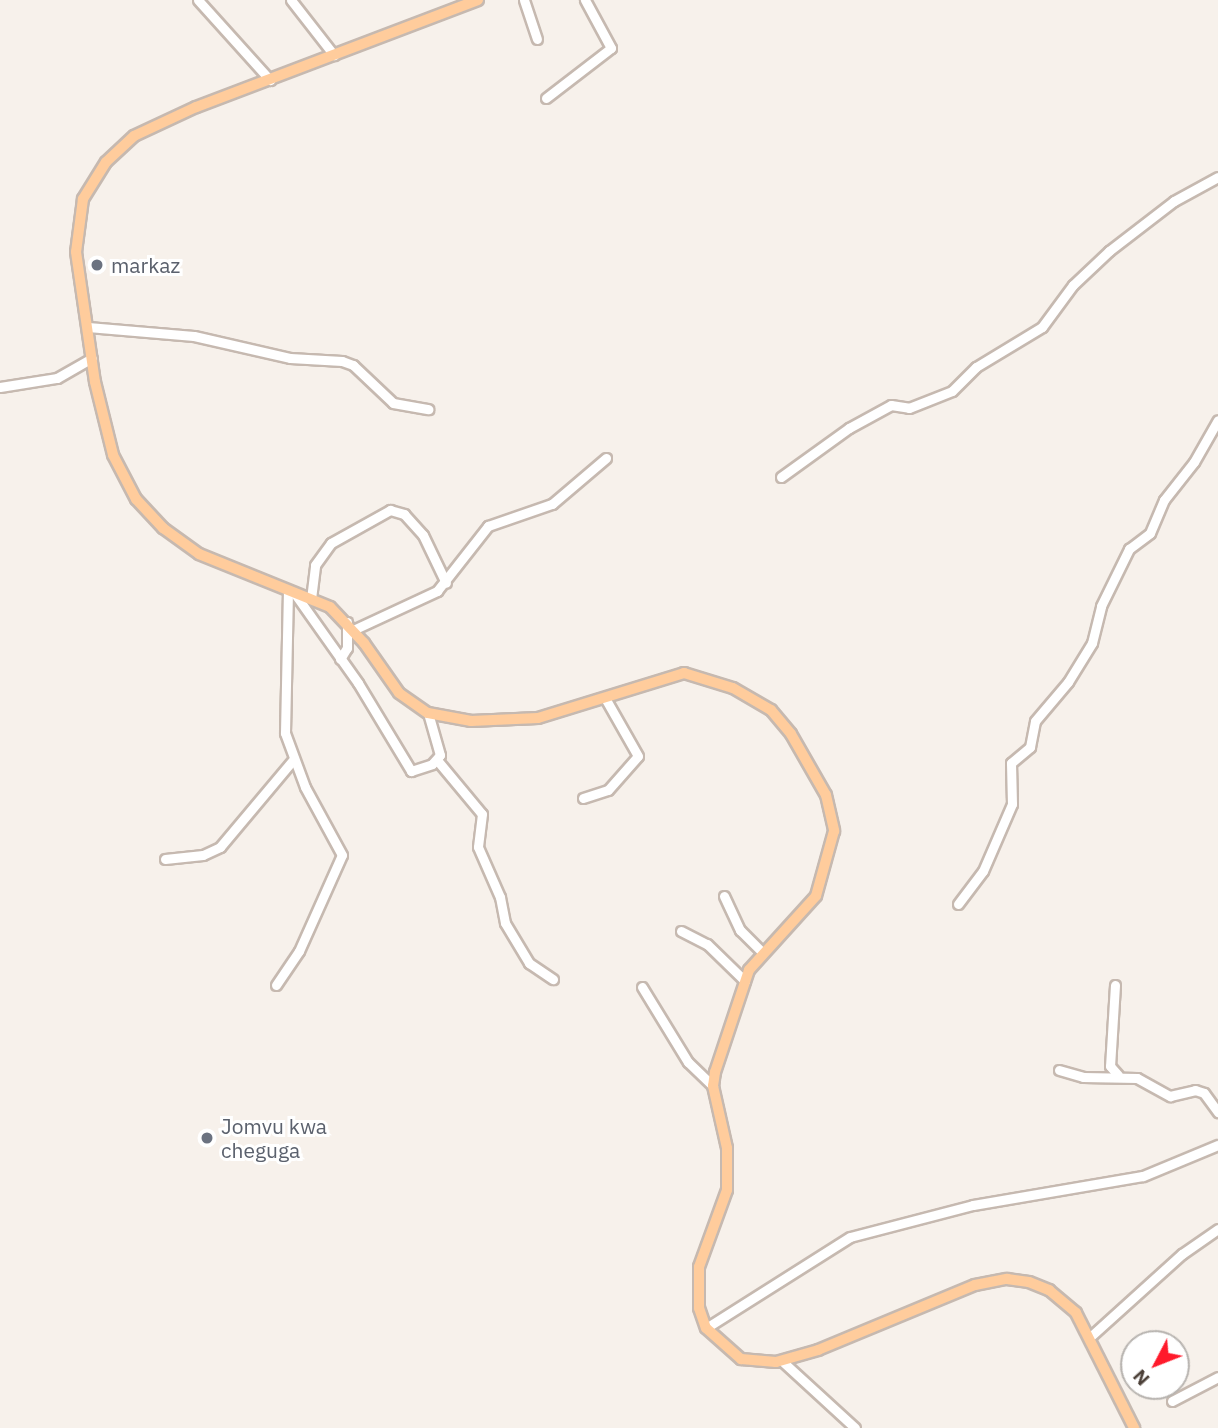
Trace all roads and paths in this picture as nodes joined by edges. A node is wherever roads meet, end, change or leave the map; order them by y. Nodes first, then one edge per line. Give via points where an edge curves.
1 (198, 0) edge
2 (291, 0) edge
3 (478, 0) edge
4 (524, 0) edge
5 (584, 0) edge
6 (537, 39) dead end
7 (334, 55) junction
8 (270, 80) junction
9 (546, 98) dead end
10 (1218, 177) edge
11 (88, 327) junction
12 (92, 358) junction
13 (0, 387) edge
14 (428, 409) dead end
15 (1218, 420) edge
16 (606, 458) dead end
17 (781, 477) dead end
18 (446, 583) junction
19 (291, 592) junction
20 (311, 599) junction
21 (350, 626) junction
22 (340, 659) junction
23 (605, 698) junction
24 (428, 713) junction
25 (293, 760) junction
26 (437, 760) junction
27 (583, 798) dead end
28 (165, 859) dead end
29 (724, 896) dead end
30 (958, 904) dead end
31 (681, 931) dead end
32 (762, 952) junction
33 (553, 979) dead end
34 (745, 981) junction
35 (276, 985) dead end
36 (1115, 985) dead end
37 (642, 987) dead end
38 (1059, 1070) dead end
39 (1118, 1075) junction
40 (713, 1086) junction
41 (1218, 1112) edge
42 (1218, 1145) edge
43 (1218, 1229) edge
44 (706, 1328) junction
45 (1090, 1337) junction
46 (782, 1361) junction
47 (1218, 1377) edge
48 (1172, 1401) dead end
49 (855, 1428) edge
50 (1134, 1428) edge

1 - 8 street
2 - 7 street
3 - 7 main road
4 - 6 street
5 - 9 street via 611,48
7 - 8 main road
8 - 11 main road via 139,133 102,167 83,199 77,225 76,252
10 - 17 street via 1174,201 1101,258 1073,285 1047,323 976,368 952,391 909,408 891,405 849,428
11 - 12 main road
11 - 14 street via 194,336 290,358 342,361 353,365 393,403
12 - 13 street via 57,378
12 - 19 main road via 108,442 140,504 199,554
15 - 30 street via 1194,462 1164,500 1150,533 1129,549 1101,606 1092,643 1068,682 1035,721 1030,747 1011,764 1012,804 983,871
16 - 18 street via 552,505 488,526
18 - 20 street via 423,535 404,514 390,510 331,543 315,565
18 - 21 street
19 - 20 main road
19 - 22 street
19 - 25 street via 284,724
20 - 21 main road via 330,607
21 - 22 street
21 - 24 main road via 399,692
22 - 26 street via 405,767 415,771
23 - 24 main road via 538,718 471,721
23 - 27 street via 638,756 608,790
23 - 32 main road via 671,674 692,674 758,700 791,734 831,805 834,831 817,896 801,918
24 - 26 street via 440,752
25 - 28 street via 220,847 203,855
25 - 35 street via 341,857 299,951
26 - 33 street via 482,814 478,847 500,897 505,922 529,963
29 - 32 street via 740,930
31 - 34 street via 708,944
32 - 34 main road
34 - 40 main road
36 - 39 street via 1110,1057
37 - 40 street via 688,1062
38 - 39 street via 1083,1077
39 - 41 street via 1137,1078 1170,1096 1195,1090 1204,1093
40 - 44 main road via 727,1148 727,1190 699,1267 699,1308
42 - 44 street via 1143,1176 973,1205 850,1237
43 - 45 street via 1182,1254
44 - 46 main road via 741,1359 760,1364
45 - 46 main road via 1076,1313 1049,1290 1007,1279 975,1285
45 - 50 main road
46 - 49 street
47 - 48 street

